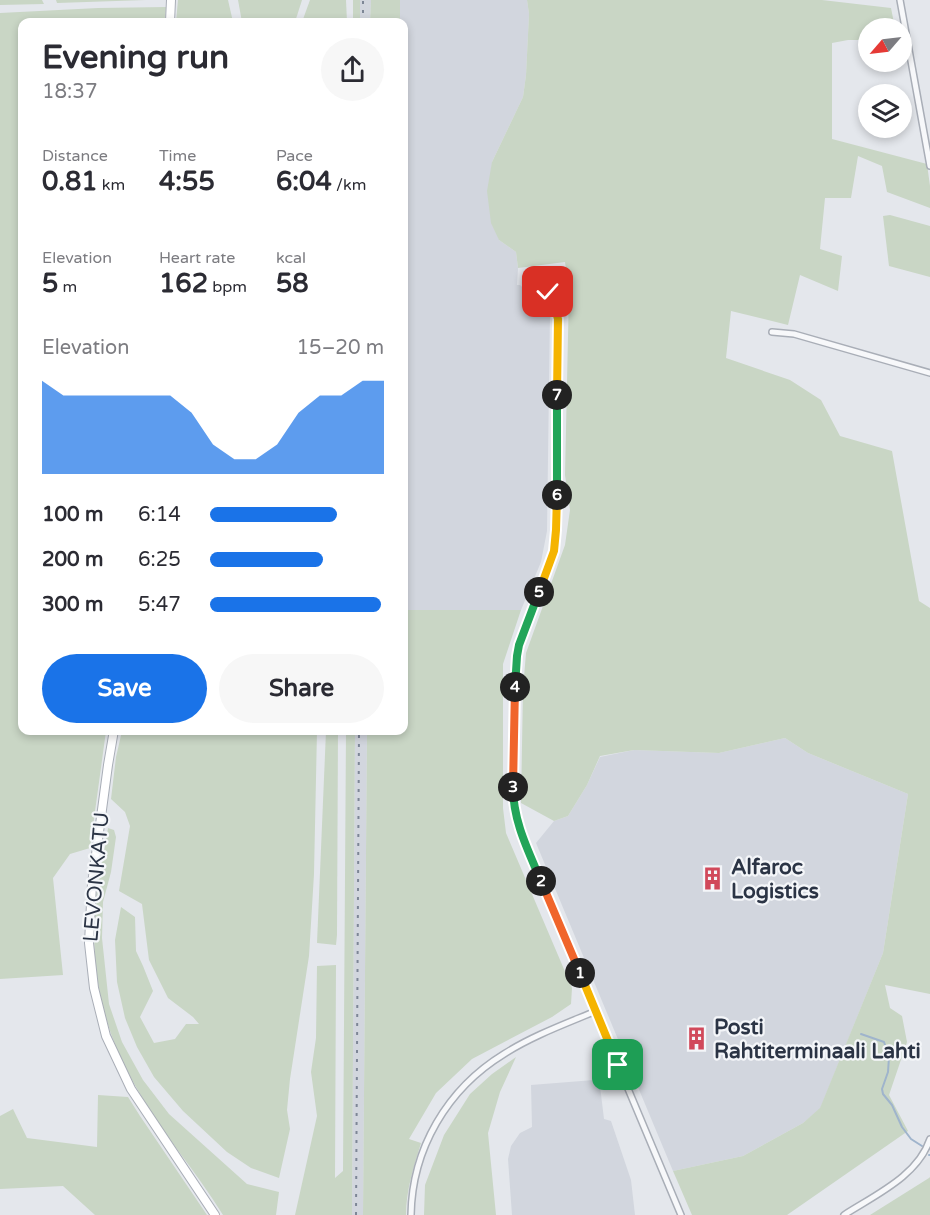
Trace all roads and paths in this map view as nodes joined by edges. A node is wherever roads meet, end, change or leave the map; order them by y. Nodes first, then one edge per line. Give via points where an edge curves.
1 (171, 0) edge
2 (900, 0) edge
3 (170, 18) edge
4 (930, 166) edge
5 (543, 285) dead end
6 (772, 332) dead end
7 (930, 373) edge
8 (113, 735) edge
9 (596, 1011) junction
10 (930, 1139) edge
11 (215, 1215) edge
12 (411, 1215) edge
13 (681, 1215) edge
14 (844, 1215) edge

1 - 3 main road
2 - 4 street
5 - 9 street via 558,319 556,530 551,561 517,656 513,801 519,829
6 - 7 street via 794,334
8 - 11 main road, LEVONKATU via 92,884 89,943 94,988 106,1036 131,1089
9 - 12 street via 503,1054 458,1093 423,1148 413,1186
9 - 13 street
10 - 14 street via 919,1161 905,1174

